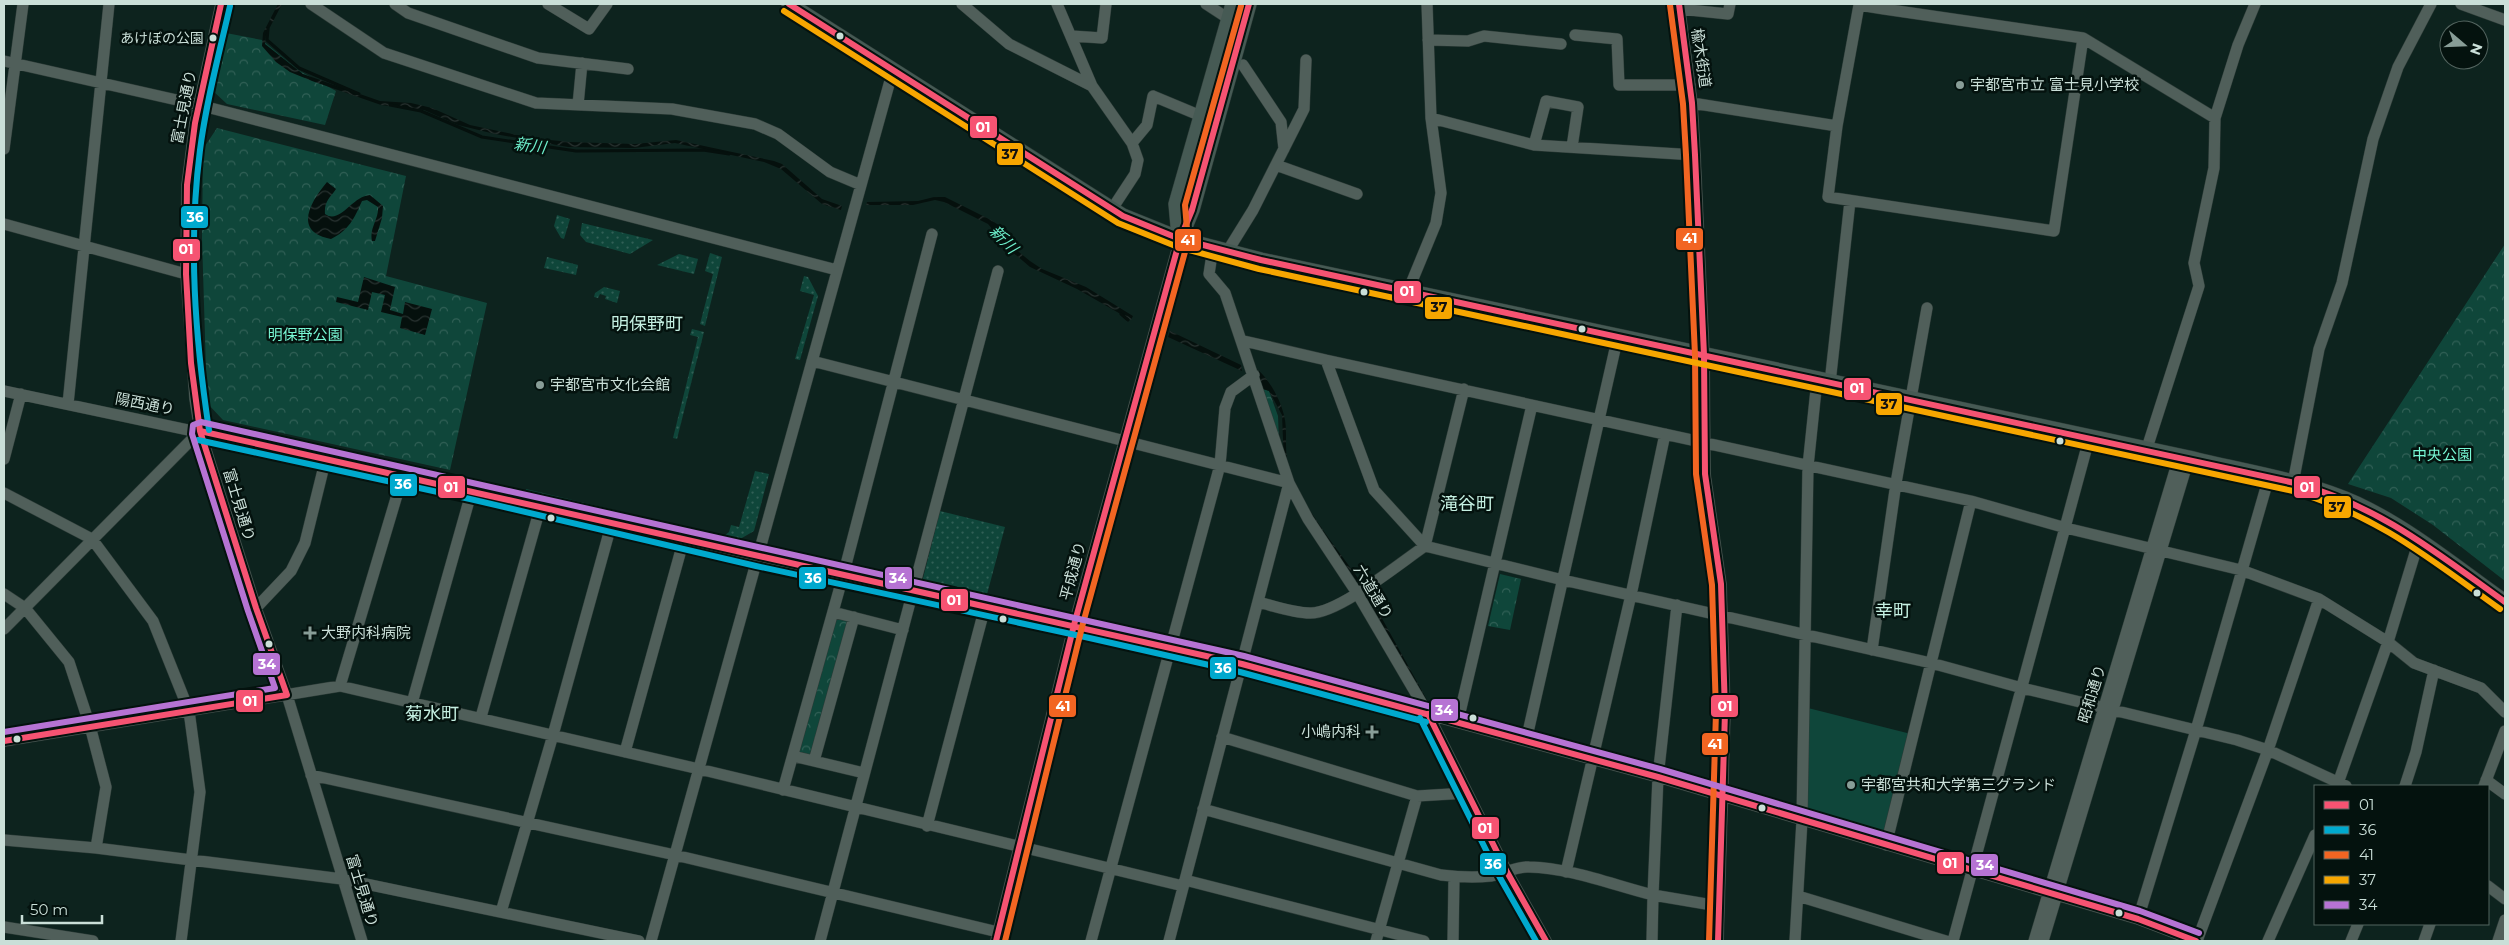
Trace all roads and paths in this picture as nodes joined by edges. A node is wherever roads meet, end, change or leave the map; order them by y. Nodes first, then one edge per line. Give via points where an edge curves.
1 (23, 4) edge
2 (109, 4) edge
3 (220, 4) edge
4 (311, 4) edge
5 (395, 4) edge
6 (548, 4) edge
7 (607, 4) edge
8 (789, 4) edge
9 (962, 4) edge
10 (1057, 4) edge
11 (1106, 4) edge
12 (1206, 4) edge
13 (1233, 4) edge
14 (1249, 4) edge
15 (1427, 4) edge
16 (1730, 4) edge
17 (2254, 4) edge
18 (2431, 4) edge
19 (2461, 4) edge
20 (1679, 6) edge
21 (1885, 6) edge
22 (1228, 19) junction
23 (2505, 20) edge
24 (1575, 35) dead end
25 (1072, 36) junction
26 (2083, 38) junction
27 (1428, 40) junction
28 (1561, 44) dead end
29 (1306, 60) dead end
30 (9, 63) edge
31 (582, 63) junction
32 (1243, 65) dead end
33 (628, 69) dead end
34 (893, 70) junction
35 (100, 82) junction
36 (1690, 85) junction
37 (1092, 86) junction
38 (1692, 103) junction
39 (199, 105) junction
40 (578, 105) junction
41 (1201, 116) junction
42 (1431, 118) junction
43 (2216, 118) junction
44 (1838, 126) junction
45 (1132, 142) junction
46 (1534, 145) junction
47 (1572, 147) junction
48 (4, 149) edge
49 (1284, 149) junction
50 (1695, 155) junction
51 (1276, 165) junction
52 (861, 185) junction
53 (1357, 194) dead end
54 (1850, 201) junction
55 (1112, 209) junction
56 (4, 224) edge
57 (932, 234) dead end
58 (1180, 239) junction
59 (86, 246) junction
60 (1220, 250) junction
61 (837, 270) junction
62 (998, 271) dead end
63 (186, 274) junction
64 (1408, 290) junction
65 (1926, 308) dead end
66 (1618, 336) junction
67 (1244, 341) junction
68 (1704, 355) junction
69 (812, 360) junction
70 (1326, 360) junction
71 (1253, 371) junction
72 (894, 380) junction
73 (1824, 381) junction
74 (1464, 389) junction
75 (4, 391) edge
76 (20, 394) junction
77 (964, 400) junction
78 (1910, 400) junction
79 (68, 404) junction
80 (1532, 405) junction
81 (1599, 420) junction
82 (200, 431) junction
83 (1665, 434) junction
84 (2089, 439) junction
85 (1124, 441) junction
86 (1704, 442) junction
87 (2146, 451) junction
88 (2184, 457) junction
89 (326, 458) junction
90 (4, 459) edge
91 (1220, 465) junction
92 (1808, 466) junction
93 (403, 475) junction
94 (2269, 477) junction
95 (1289, 482) junction
96 (1896, 483) junction
97 (2293, 483) junction
98 (472, 490) junction
99 (4, 493) edge
100 (1971, 500) junction
101 (541, 506) junction
102 (612, 522) junction
103 (2066, 528) junction
104 (92, 539) junction
105 (684, 540) junction
106 (2419, 540) junction
107 (1425, 546) junction
108 (2155, 550) junction
109 (758, 557) junction
110 (1496, 564) junction
111 (2241, 570) junction
112 (843, 576) junction
113 (1563, 580) junction
114 (913, 591) junction
115 (1357, 593) junction
116 (4, 594) edge
117 (1631, 595) junction
118 (2319, 599) junction
119 (1258, 602) junction
120 (2505, 602) edge
121 (1678, 605) junction
122 (986, 607) junction
123 (25, 608) junction
124 (256, 608) junction
125 (833, 612) junction
126 (1722, 616) junction
127 (854, 617) junction
128 (1074, 625) junction
129 (4, 629) edge
130 (902, 630) junction
131 (1804, 634) junction
132 (2388, 642) junction
133 (1170, 647) junction
134 (1872, 650) junction
135 (1930, 663) junction
136 (1242, 664) junction
137 (2434, 670) junction
138 (340, 686) junction
139 (2022, 688) junction
140 (287, 696) junction
141 (412, 703) junction
142 (2108, 708) junction
143 (189, 711) junction
144 (2505, 712) edge
145 (1428, 714) junction
146 (481, 717) junction
147 (1458, 721) junction
148 (90, 726) junction
149 (2196, 730) junction
150 (2505, 731) edge
151 (553, 736) junction
152 (1222, 737) junction
153 (4, 741) edge
154 (1526, 741) junction
155 (2268, 750) junction
156 (625, 752) junction
157 (792, 756) junction
158 (1592, 759) junction
159 (814, 761) junction
160 (699, 769) junction
161 (864, 773) junction
162 (311, 775) junction
163 (1658, 776) junction
164 (2485, 783) edge
165 (2341, 785) edge
166 (2405, 785) edge
167 (2489, 785) edge
168 (783, 790) junction
169 (1467, 793) junction
170 (2505, 794) edge
171 (1417, 796) junction
172 (1723, 796) junction
173 (854, 808) junction
174 (1203, 809) junction
175 (1802, 820) junction
176 (528, 823) junction
177 (928, 826) junction
178 (2314, 837) edge
179 (4, 840) edge
180 (1886, 845) junction
181 (1018, 847) junction
182 (96, 848) junction
183 (675, 855) junction
184 (193, 860) junction
185 (1398, 864) junction
186 (1109, 869) junction
187 (1974, 871) junction
188 (1507, 872) junction
189 (1566, 872) junction
190 (1454, 877) junction
191 (342, 879) junction
192 (1184, 883) junction
193 (2489, 887) edge
194 (833, 891) junction
195 (1653, 895) junction
196 (2052, 895) junction
197 (1798, 896) junction
198 (2505, 899) edge
199 (1718, 906) junction
200 (501, 912) junction
201 (2138, 919) junction
202 (2505, 920) edge
203 (2358, 925) edge
204 (2430, 925) edge
205 (4, 927) edge
206 (1378, 936) edge
207 (997, 937) edge
208 (2174, 937) edge
209 (93, 941) edge
210 (181, 941) edge
211 (362, 941) edge
212 (639, 941) edge
213 (651, 941) edge
214 (820, 941) edge
215 (1091, 941) edge
216 (1169, 941) edge
217 (1424, 941) edge
218 (1453, 941) edge
219 (1546, 941) edge
220 (1652, 941) edge
221 (1718, 941) edge
222 (1795, 941) edge
223 (1946, 941) edge
224 (1953, 941) edge
225 (2034, 941) edge
226 (2043, 941) edge
227 (2197, 941) edge
228 (2268, 941) edge
229 (2351, 941) edge
230 (2424, 941) edge
231 (2498, 941) edge

1 - 30 street
2 - 35 street
3 - 39 street, 富士見通り
4 - 40 street via 384,53 536,103
5 - 31 street via 408,13 538,58
6 - 7 street via 589,29
8 - 34 main road
9 - 37 street via 1009,44
10 - 25 street
11 - 25 street via 1102,38
12 - 22 street
13 - 22 main road
14 - 58 main road via 1192,210
15 - 27 street
16 - 20 street via 1728,14
17 - 43 street
18 - 97 street via 2398,67 2373,139 2342,283 2320,349
19 - 23 street
20 - 36 street, 楡木街道
21 - 26 street
21 - 44 street via 1859,5
22 - 41 main road
24 - 36 street via 1617,40 1619,85
25 - 37 street
26 - 43 street
26 - 54 street via 2054,231
27 - 28 street via 1468,40 1484,36
27 - 42 street
29 - 49 street via 1304,109
30 - 35 street
30 - 48 street
31 - 33 street
31 - 40 street
32 - 49 street via 1281,122
34 - 52 street
34 - 55 main road
35 - 39 street
35 - 59 street
36 - 38 street, 楡木街道
37 - 45 street
38 - 44 street
38 - 50 street, 楡木街道
39 - 61 street
39 - 63 street, 富士見通り via 188,185
40 - 52 street via 672,109 755,124 778,134 830,172
41 - 45 street via 1153,96 1147,125
41 - 58 main road via 1176,204
42 - 46 street
42 - 64 street via 1441,193 1436,223
43 - 87 street via 2214,168 2194,263 2200,286
44 - 54 street via 1828,197
45 - 55 street via 1138,160 1137,169
46 - 47 street
46 - 47 street via 1546,101 1578,107
47 - 50 street
49 - 51 street
50 - 68 street, 楡木街道
51 - 53 street
51 - 60 street via 1253,210
52 - 61 street
54 - 73 street
55 - 58 main road
56 - 59 street
57 - 72 street
58 - 60 main road
58 - 85 street, 平成通り
59 - 63 street
59 - 79 street
60 - 64 main road
60 - 67 street, 六道通り via 1209,274 1225,293
61 - 69 street
62 - 77 street
63 - 82 street, 富士見通り via 191,363
64 - 66 main road
65 - 78 street
66 - 68 main road
66 - 81 street
67 - 70 street
67 - 71 street, 六道通り
68 - 73 main road
68 - 86 street, 楡木街道
69 - 72 street
69 - 109 street
70 - 74 street
70 - 107 street via 1374,490
71 - 91 street via 1231,392 1225,408
71 - 95 street, 六道通り
72 - 77 street
72 - 112 street
73 - 78 main road
73 - 92 street
74 - 80 street
74 - 107 street
75 - 76 street, 陽西通り
76 - 79 street, 陽西通り
76 - 90 street
77 - 85 street
77 - 114 street
78 - 84 main road
78 - 96 street
79 - 82 street, 陽西通り
80 - 81 street
80 - 110 street
81 - 83 street
81 - 113 street
82 - 89 street, 陽西通り
82 - 104 street
82 - 124 street, 富士見通り
83 - 86 street
83 - 117 street
84 - 87 main road
84 - 103 street
85 - 91 street
85 - 128 street, 平成通り
86 - 92 street
86 - 126 street, 楡木街道
87 - 88 main road
88 - 94 main road
88 - 108 street, 昭和通り
89 - 93 street, 陽西通り
89 - 124 street via 305,543 291,571
91 - 95 street
91 - 133 street
92 - 96 street
92 - 131 street
93 - 98 street, 陽西通り
93 - 138 street
94 - 97 main road
94 - 111 street
95 - 115 street, 六道通り via 1308,519
95 - 119 street
96 - 100 street
96 - 134 street
97 - 106 main road via 2356,504
98 - 101 street, 陽西通り
98 - 141 street
99 - 104 street
100 - 103 street
100 - 135 street
101 - 102 street, 陽西通り
101 - 146 street
102 - 105 street, 陽西通り
102 - 151 street
103 - 108 street
103 - 139 street
104 - 123 street
104 - 143 street via 153,621
105 - 109 street, 陽西通り
105 - 156 street
106 - 120 main road
106 - 132 street
107 - 110 street
107 - 115 street
108 - 111 street
108 - 142 street, 昭和通り
109 - 112 street, 陽西通り
109 - 160 street
110 - 113 street
110 - 147 street
111 - 118 street
111 - 149 street
112 - 114 street, 陽西通り
112 - 125 street
113 - 117 street
113 - 154 street
114 - 122 street, 陽西通り
114 - 130 street
115 - 119 street via 1323,612 1311,613
115 - 145 street, 六道通り
116 - 123 street
117 - 121 street
117 - 158 street
118 - 132 street
118 - 155 street
119 - 136 street
121 - 126 street
121 - 163 street
122 - 128 street, 陽西通り
122 - 177 street
123 - 129 street
123 - 148 street via 69,662
124 - 140 street, 富士見通り
125 - 127 street
125 - 157 street
126 - 131 street
126 - 172 street, 楡木街道
127 - 130 street
127 - 159 street
128 - 133 street, 陽西通り
128 - 181 street, 平成通り
130 - 161 street
131 - 134 street
131 - 175 street
132 - 137 street via 2414,663
132 - 165 street
133 - 136 street, 陽西通り
133 - 186 street
134 - 135 street
135 - 139 street
135 - 180 street
136 - 145 street, 陽西通り
136 - 152 street
137 - 144 street via 2481,688
137 - 166 street
138 - 140 street
138 - 141 street
139 - 142 street
139 - 187 street
140 - 143 street
140 - 162 street, 富士見通り
141 - 146 street
142 - 149 street
142 - 196 street, 昭和通り
143 - 148 street
143 - 184 street via 200,792
145 - 147 street, 陽西通り
145 - 169 street, 六道通り
146 - 151 street
147 - 154 street, 陽西通り
148 - 153 street
148 - 182 street via 106,787
149 - 155 street
149 - 201 street
150 - 164 street
151 - 156 street
151 - 176 street
152 - 171 street
152 - 174 street
154 - 158 street, 陽西通り
155 - 165 street
155 - 227 street
156 - 160 street
157 - 159 street
157 - 168 street
158 - 163 street, 陽西通り
158 - 189 street
159 - 161 street
160 - 168 street
160 - 183 street
161 - 173 street
162 - 176 street
162 - 191 street, 富士見通り
163 - 172 street, 陽西通り
163 - 195 street
167 - 170 street
168 - 173 street
169 - 171 street
169 - 188 street, 六道通り
171 - 185 street
172 - 175 street, 陽西通り
172 - 199 street, 楡木街道
173 - 177 street
173 - 194 street
174 - 185 street
174 - 192 street
175 - 180 street, 陽西通り
175 - 197 street
176 - 183 street
176 - 200 street
177 - 181 street
178 - 228 street
179 - 182 street
180 - 187 street, 陽西通り
181 - 186 street
181 - 207 street, 平成通り
182 - 184 street
183 - 194 street
183 - 213 street
184 - 191 street
184 - 210 street
185 - 190 street
185 - 206 street
186 - 192 street
186 - 215 street
187 - 196 street, 陽西通り
187 - 224 street
188 - 189 street via 1530,867
188 - 190 street via 1492,876
188 - 219 street, 六道通り
189 - 195 street
190 - 218 street
191 - 200 street
191 - 211 street, 富士見通り
192 - 206 street
192 - 216 street
193 - 198 street
194 - 207 street
194 - 214 street
195 - 199 street
195 - 220 street
196 - 201 street, 陽西通り
196 - 225 street, 昭和通り
196 - 226 street, 昭和通り
197 - 222 street
197 - 223 street
199 - 221 street, 楡木街道
200 - 212 street
201 - 208 street, 陽西通り
202 - 231 street
203 - 229 street
204 - 230 street
205 - 209 street
206 - 217 street
208 - 227 street, 陽西通り

